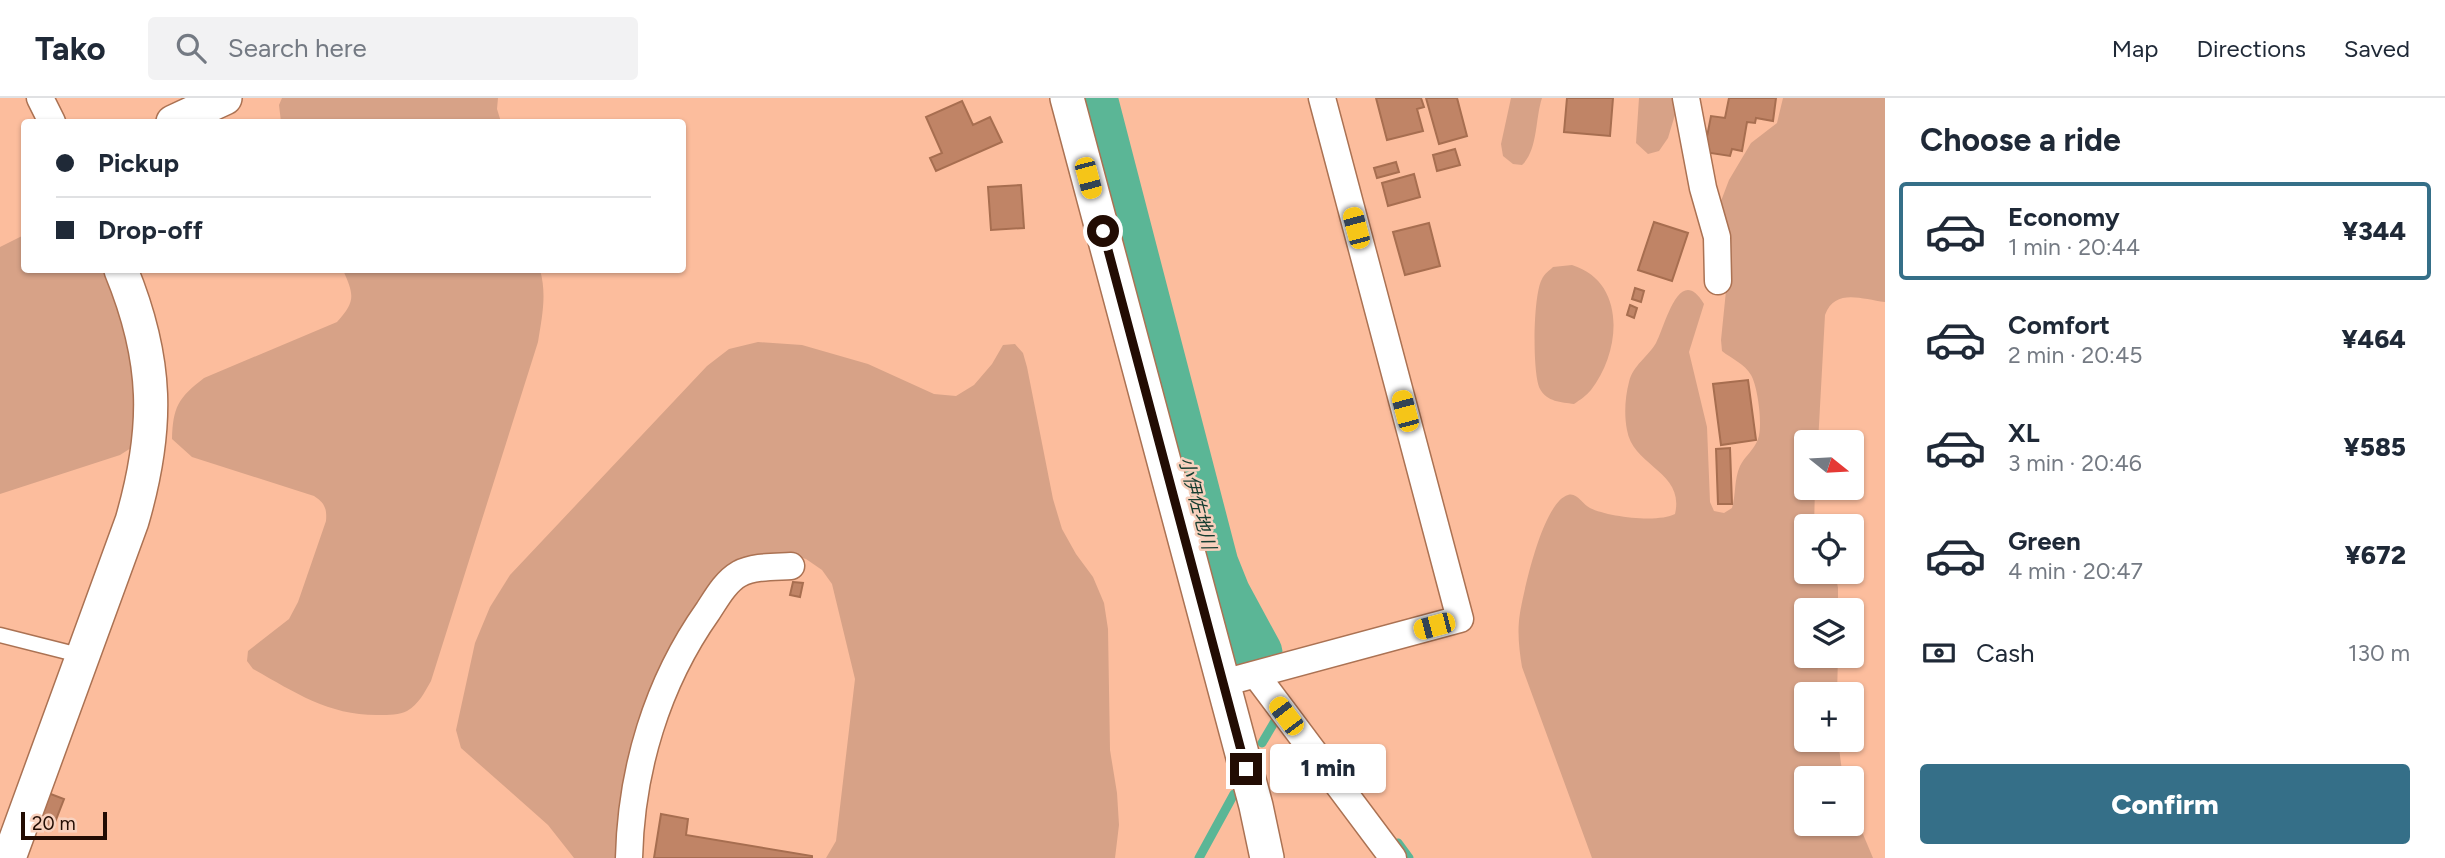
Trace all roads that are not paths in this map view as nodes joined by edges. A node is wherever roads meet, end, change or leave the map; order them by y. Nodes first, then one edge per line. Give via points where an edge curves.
1 (40, 98) edge
2 (225, 98) edge
3 (1067, 98) edge
4 (1322, 98) edge
5 (1686, 98) edge
6 (50, 119) edge
7 (180, 119) edge
8 (122, 273) edge
9 (1718, 281) dead end
10 (792, 566) dead end
11 (0, 635) edge
12 (83, 656) junction
13 (1265, 672) junction
14 (1223, 683) junction
15 (9, 858) edge
16 (629, 858) edge
17 (1267, 858) edge
18 (1393, 858) edge

1 - 6 street
2 - 7 street
3 - 14 street
4 - 13 street via 1460,620
5 - 9 street via 1717,237
8 - 12 street via 147,352 150,438 132,521
10 - 16 street via 738,574 700,622 679,659 660,698 644,749 630,823
11 - 12 lane
12 - 15 street
13 - 14 street
13 - 18 street
14 - 17 street

